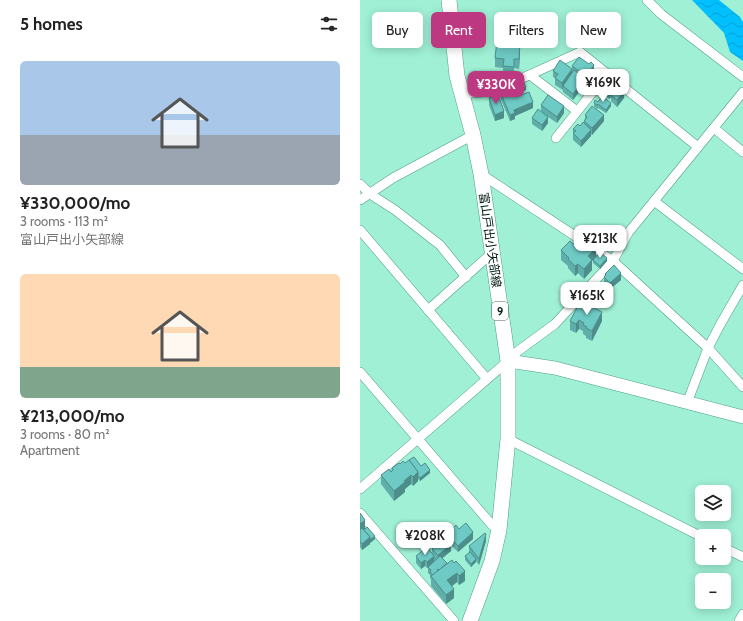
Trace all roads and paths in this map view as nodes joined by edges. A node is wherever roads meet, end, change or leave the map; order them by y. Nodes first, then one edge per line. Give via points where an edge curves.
1 (448, 0) edge
2 (648, 0) edge
3 (607, 74) junction
4 (530, 75) junction
5 (743, 77) edge
6 (743, 92) edge
7 (462, 94) junction
8 (577, 111) junction
9 (714, 128) junction
10 (473, 135) junction
11 (556, 138) dead end
12 (698, 147) junction
13 (743, 152) edge
14 (481, 174) junction
15 (360, 184) edge
16 (370, 194) junction
17 (360, 200) edge
18 (654, 201) junction
19 (360, 230) edge
20 (492, 253) junction
21 (613, 260) junction
22 (743, 269) edge
23 (466, 277) junction
24 (743, 286) edge
25 (428, 310) junction
26 (708, 348) junction
27 (508, 361) junction
28 (360, 372) edge
29 (487, 379) junction
30 (743, 387) edge
31 (687, 403) junction
32 (743, 417) edge
33 (418, 439) junction
34 (508, 439) junction
35 (360, 489) edge
36 (360, 513) edge
37 (499, 530) junction
38 (695, 533) edge
39 (731, 552) edge
40 (743, 558) edge
41 (743, 614) edge
42 (454, 621) edge
43 (470, 621) edge
44 (739, 621) edge

1 - 7 main road, 富山戸出小矢部線 / 9 via 457,76
2 - 5 street via 661,14
3 - 4 street via 580,52
3 - 8 street
3 - 12 street
4 - 7 street via 494,91
4 - 8 street
6 - 9 street
7 - 10 main road, 富山戸出小矢部線 / 9
8 - 11 street
9 - 12 street
9 - 13 street
10 - 14 main road, 富山戸出小矢部線 / 9
10 - 16 street via 393,178
12 - 18 street
14 - 20 main road, 富山戸出小矢部線 / 9
14 - 21 street
15 - 16 street
16 - 17 street
16 - 23 street via 440,245
18 - 21 street via 628,233
18 - 22 street
19 - 25 street
20 - 23 street
20 - 27 main road, 富山戸出小矢部線 / 9
21 - 26 street
21 - 27 street via 555,324
23 - 25 street
24 - 26 street
25 - 29 street
26 - 30 street
26 - 31 street
27 - 29 street
27 - 31 street via 555,368
27 - 34 main road, 富山戸出小矢部線 / 9
28 - 33 street
29 - 33 street
31 - 32 street
33 - 35 street
33 - 37 street
34 - 37 main road, 富山戸出小矢部線 / 9
34 - 38 street
36 - 42 street
37 - 43 main road, 富山戸出小矢部線 / 9 via 492,561
39 - 40 street
41 - 44 street

